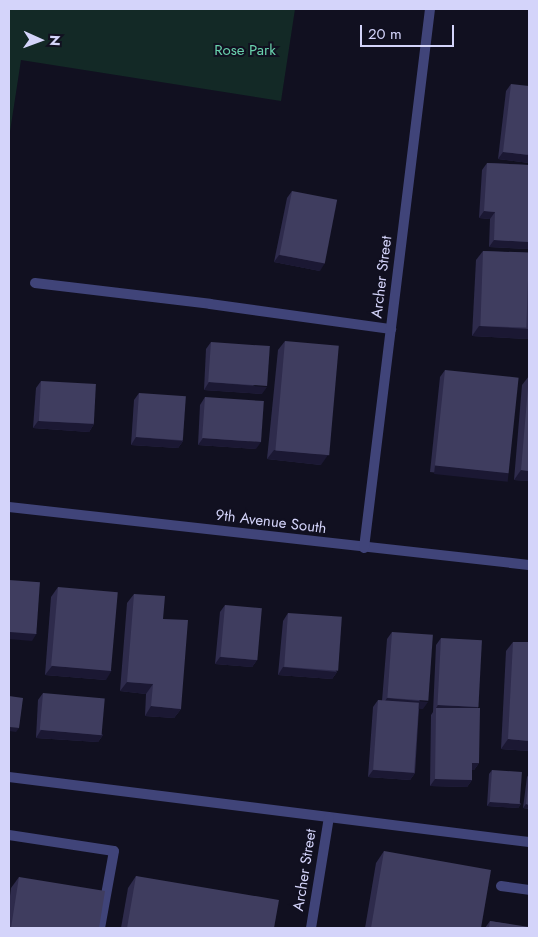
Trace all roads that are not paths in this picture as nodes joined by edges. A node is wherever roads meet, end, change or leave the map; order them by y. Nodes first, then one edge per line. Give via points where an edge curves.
1 (430, 9) edge
2 (35, 283) dead end
3 (391, 329) junction
4 (9, 506) edge
5 (364, 548) junction
6 (529, 565) edge
7 (9, 777) edge
8 (329, 817) junction
9 (9, 835) edge
10 (529, 842) edge
11 (501, 886) dead end
12 (529, 890) edge
13 (100, 928) edge
14 (311, 928) edge

1 - 3 street, Archer Street
2 - 3 street
3 - 5 street, Archer Street
4 - 5 street, 9th Avenue South
5 - 6 street, 9th Avenue South
7 - 8 street
8 - 10 street
8 - 14 street, Archer Street
9 - 13 street via 114,851
11 - 12 street

